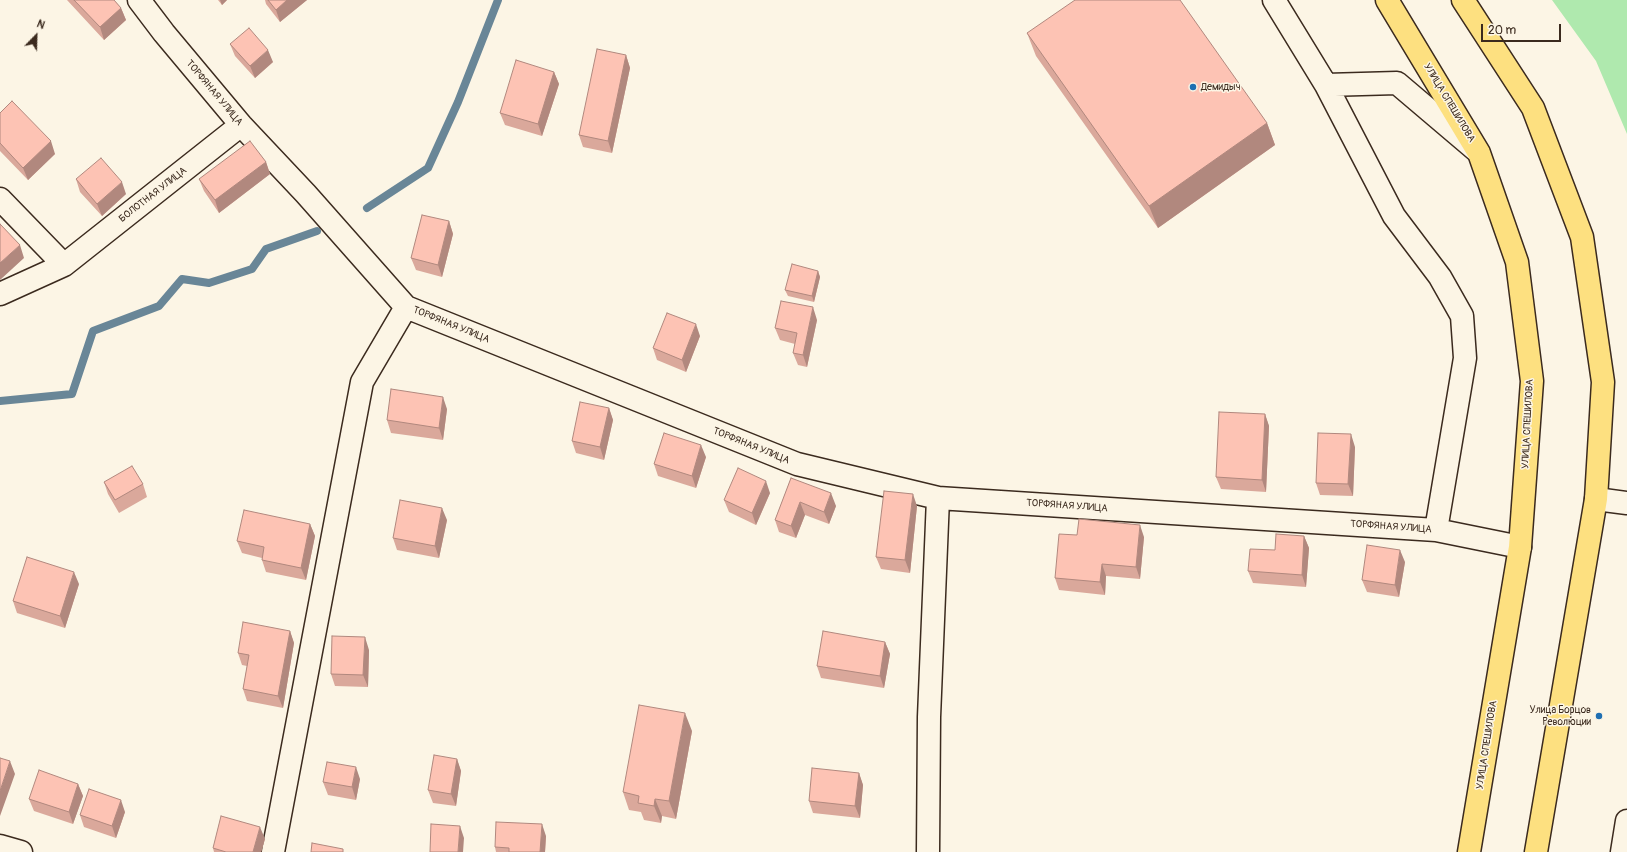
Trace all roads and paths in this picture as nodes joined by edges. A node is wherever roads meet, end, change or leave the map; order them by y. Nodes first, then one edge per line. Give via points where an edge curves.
1 (139, 0) edge
2 (1274, 0) edge
3 (1387, 0) edge
4 (1463, 0) edge
5 (1326, 85) junction
6 (241, 125) junction
7 (1479, 153) junction
8 (0, 199) edge
9 (64, 265) junction
10 (0, 294) edge
11 (406, 306) junction
12 (938, 498) junction
13 (1596, 499) junction
14 (1627, 503) edge
15 (1436, 530) junction
16 (1520, 546) junction
17 (1627, 821) edge
18 (0, 846) edge
19 (21, 852) edge
20 (273, 852) edge
21 (928, 852) edge
22 (1469, 852) edge
23 (1536, 852) edge
24 (1622, 852) edge

1 - 6 street, ТОРФЯНАЯ УЛИЦА
2 - 5 street
3 - 7 main road, УЛИЦА СПЕШИЛОВА
4 - 13 main road via 1533,108 1582,237 1603,382
5 - 7 street via 1397,83
5 - 15 street via 1394,216 1440,277 1462,316 1465,358
6 - 9 street, БОЛОТНАЯ УЛИЦА
6 - 11 street, ТОРФЯНАЯ УЛИЦА
7 - 16 main road, УЛИЦА СПЕШИЛОВА via 1517,262 1532,381
8 - 9 street
9 - 10 street, БОЛОТНАЯ УЛИЦА
11 - 12 street, ТОРФЯНАЯ УЛИЦА via 797,464
11 - 20 street via 362,382
12 - 15 street, ТОРФЯНАЯ УЛИЦА
12 - 21 street via 929,717
13 - 14 street
13 - 23 main road
15 - 16 street, ТОРФЯНАЯ УЛИЦА
16 - 22 main road, УЛИЦА СПЕШИЛОВА
17 - 24 street
18 - 19 street

